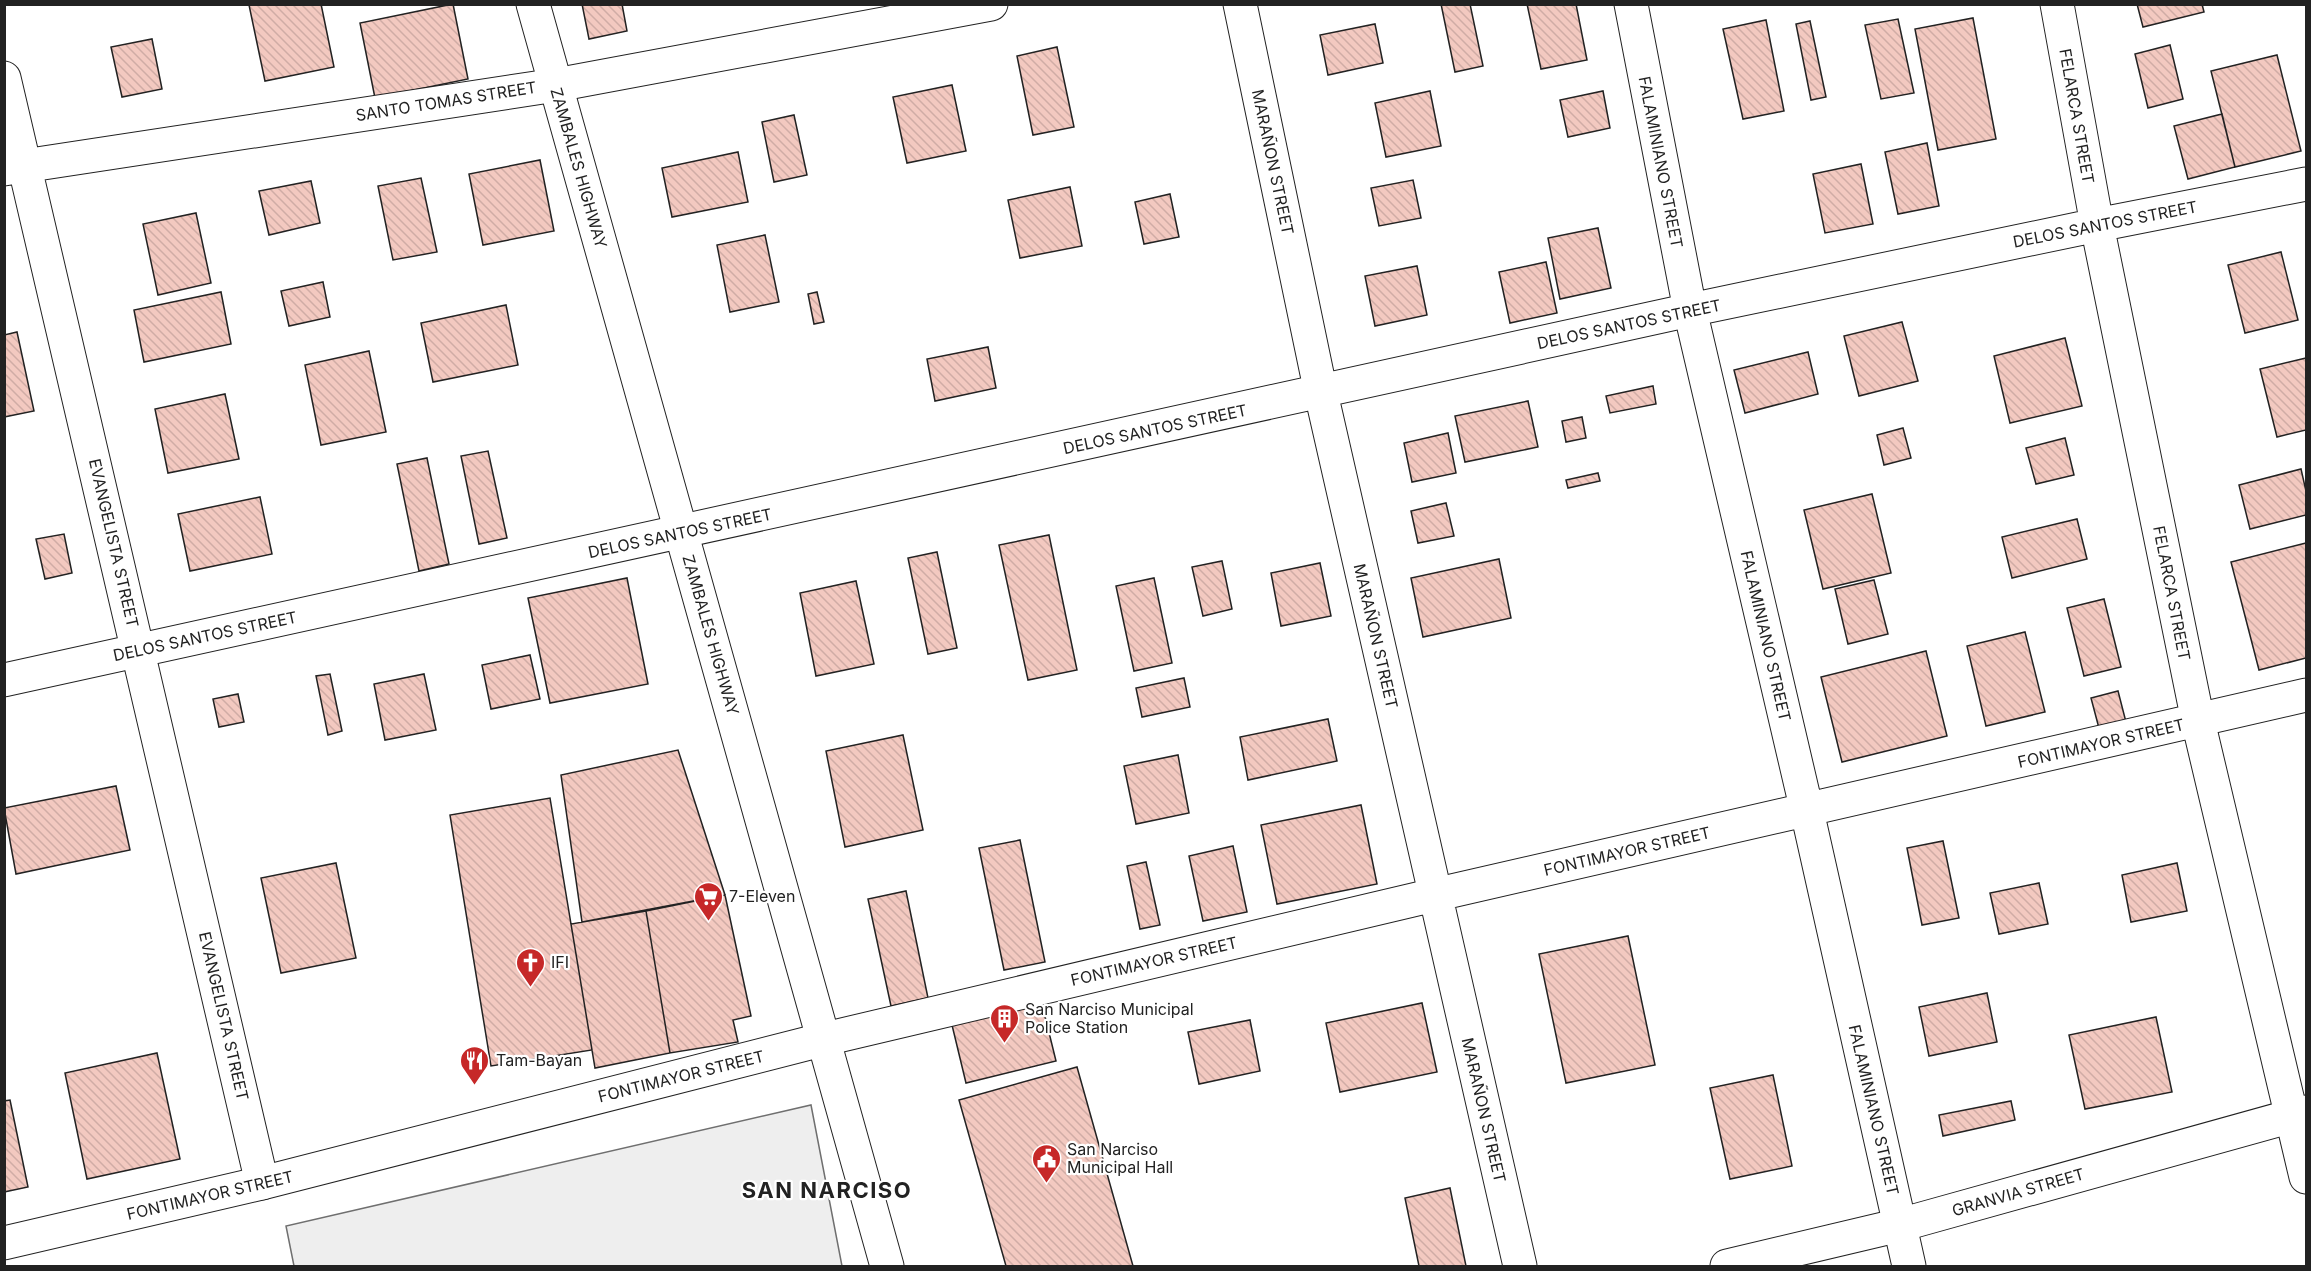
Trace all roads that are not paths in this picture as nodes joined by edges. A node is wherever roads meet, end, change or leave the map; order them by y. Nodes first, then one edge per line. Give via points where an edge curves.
1 (533, 4) edge
2 (991, 4) edge
3 (1240, 4) edge
4 (1631, 4) edge
5 (2057, 4) edge
6 (4, 78) edge
7 (555, 85) junction
8 (15, 167) edge
9 (2307, 184) edge
10 (2097, 225) junction
11 (1690, 310) junction
12 (1321, 393) junction
13 (682, 532) junction
14 (139, 651) junction
15 (4, 680) edge
16 (2307, 695) edge
17 (2198, 721) junction
18 (1807, 811) junction
19 (1434, 895) junction
20 (825, 1038) junction
21 (2300, 1113) edge
22 (2307, 1177) edge
23 (262, 1183) junction
24 (1900, 1225) junction
25 (4, 1243) edge
26 (887, 1266) edge
27 (1520, 1266) edge
28 (1727, 1266) edge
29 (1909, 1266) edge

1 - 7 street, ZAMBALES HIGHWAY
2 - 7 street, SANTO TOMAS STREET
3 - 12 street, MARAÑON STREET
4 - 11 street, FALAMINIANO STREET
5 - 10 street, FELARCA STREET
6 - 8 street, EVANGELISTA STREET
7 - 8 street, SANTO TOMAS STREET
7 - 13 street, ZAMBALES HIGHWAY
8 - 14 street, EVANGELISTA STREET
9 - 10 street, DELOS SANTOS STREET
10 - 11 street, DELOS SANTOS STREET
10 - 17 street, FELARCA STREET
11 - 12 street, DELOS SANTOS STREET
11 - 18 street, FALAMINIANO STREET
12 - 13 street, DELOS SANTOS STREET
12 - 19 street, MARAÑON STREET
13 - 14 street, DELOS SANTOS STREET
13 - 20 street, ZAMBALES HIGHWAY
14 - 15 street, DELOS SANTOS STREET
14 - 23 street, EVANGELISTA STREET
16 - 17 street, FONTIMAYOR STREET
17 - 18 street, FONTIMAYOR STREET
17 - 21 street, FELARCA STREET
18 - 19 street, FONTIMAYOR STREET
18 - 24 street, FALAMINIANO STREET
19 - 20 street, FONTIMAYOR STREET
19 - 27 street, MARAÑON STREET
20 - 23 street, FONTIMAYOR STREET
20 - 26 street, ZAMBALES HIGHWAY
21 - 22 street, FELARCA STREET
21 - 24 street, GRANVIA STREET
23 - 25 street, FONTIMAYOR STREET
24 - 28 street, GRANVIA STREET
24 - 29 street, FALAMINIANO STREET

